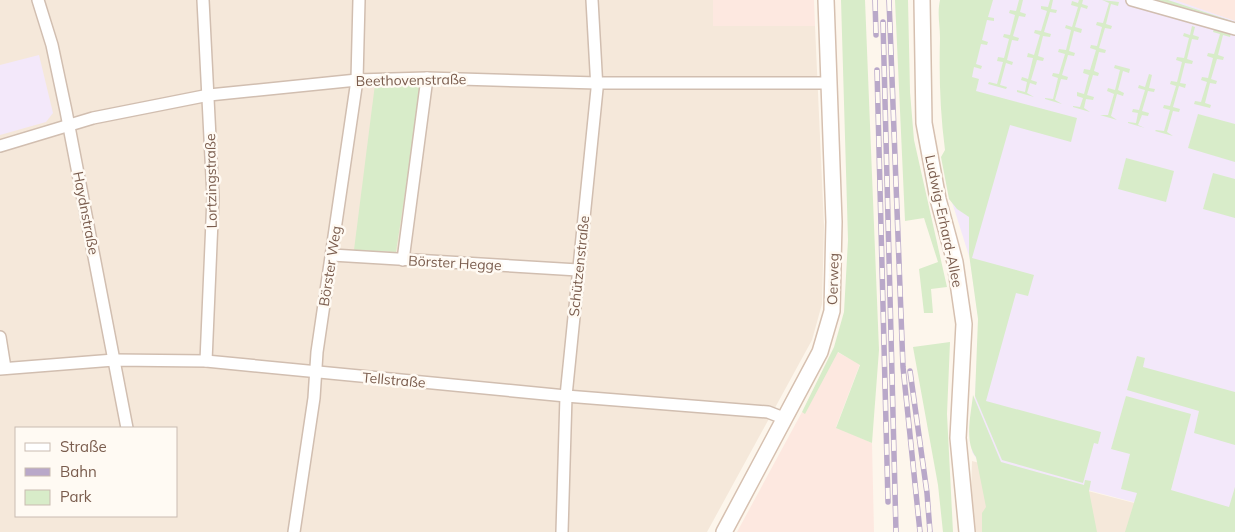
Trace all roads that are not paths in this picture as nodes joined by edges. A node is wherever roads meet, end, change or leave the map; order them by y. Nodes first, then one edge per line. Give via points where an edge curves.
1 (38, 0) edge
2 (203, 0) edge
3 (358, 0) edge
4 (592, 0) edge
5 (826, 0) edge
6 (922, 0) edge
7 (1132, 0) edge
8 (1235, 29) edge
9 (427, 78) junction
10 (357, 80) junction
11 (597, 83) junction
12 (828, 83) junction
13 (209, 95) junction
14 (70, 126) junction
15 (0, 146) edge
16 (332, 255) junction
17 (403, 260) junction
18 (578, 270) junction
19 (0, 338) edge
20 (114, 360) junction
21 (206, 362) junction
22 (3, 369) edge
23 (315, 373) junction
24 (566, 396) junction
25 (786, 419) junction
26 (127, 427) edge
27 (294, 532) edge
28 (562, 532) edge
29 (724, 532) edge
30 (967, 532) edge

1 - 14 street, Haydnstraße
2 - 13 street, Lortzingstraße
3 - 10 street, Börster Weg
4 - 11 street, Schützenstraße
5 - 12 main road, Oerweg
6 - 30 main road, Ludwig-Erhard-Allee via 924,123 936,190 955,262 964,324 958,438
7 - 8 street
9 - 10 street, Beethovenstraße
9 - 11 street, Beethovenstraße
9 - 17 street
10 - 13 street, Beethovenstraße
10 - 16 street, Börster Weg
11 - 12 street, Beethovenstraße
11 - 18 street, Schützenstraße
12 - 25 main road, Oerweg via 834,222 832,311 820,352
13 - 14 street, Beethovenstraße via 93,118
13 - 21 street, Lortzingstraße via 213,197
14 - 15 street, Beethovenstraße
14 - 20 street, Haydnstraße
16 - 17 street, Börster Hegge
16 - 23 street, Börster Weg
17 - 18 street, Börster Hegge
18 - 24 street, Schützenstraße
19 - 22 street
20 - 21 street, Tellstraße
20 - 22 street, Tellstraße
20 - 26 street, Haydnstraße
21 - 23 street, Tellstraße
23 - 24 street, Tellstraße
23 - 27 street, Börster Weg
24 - 25 street, Tellstraße via 768,412
24 - 28 street, Schützenstraße
25 - 29 main road, Oerweg

